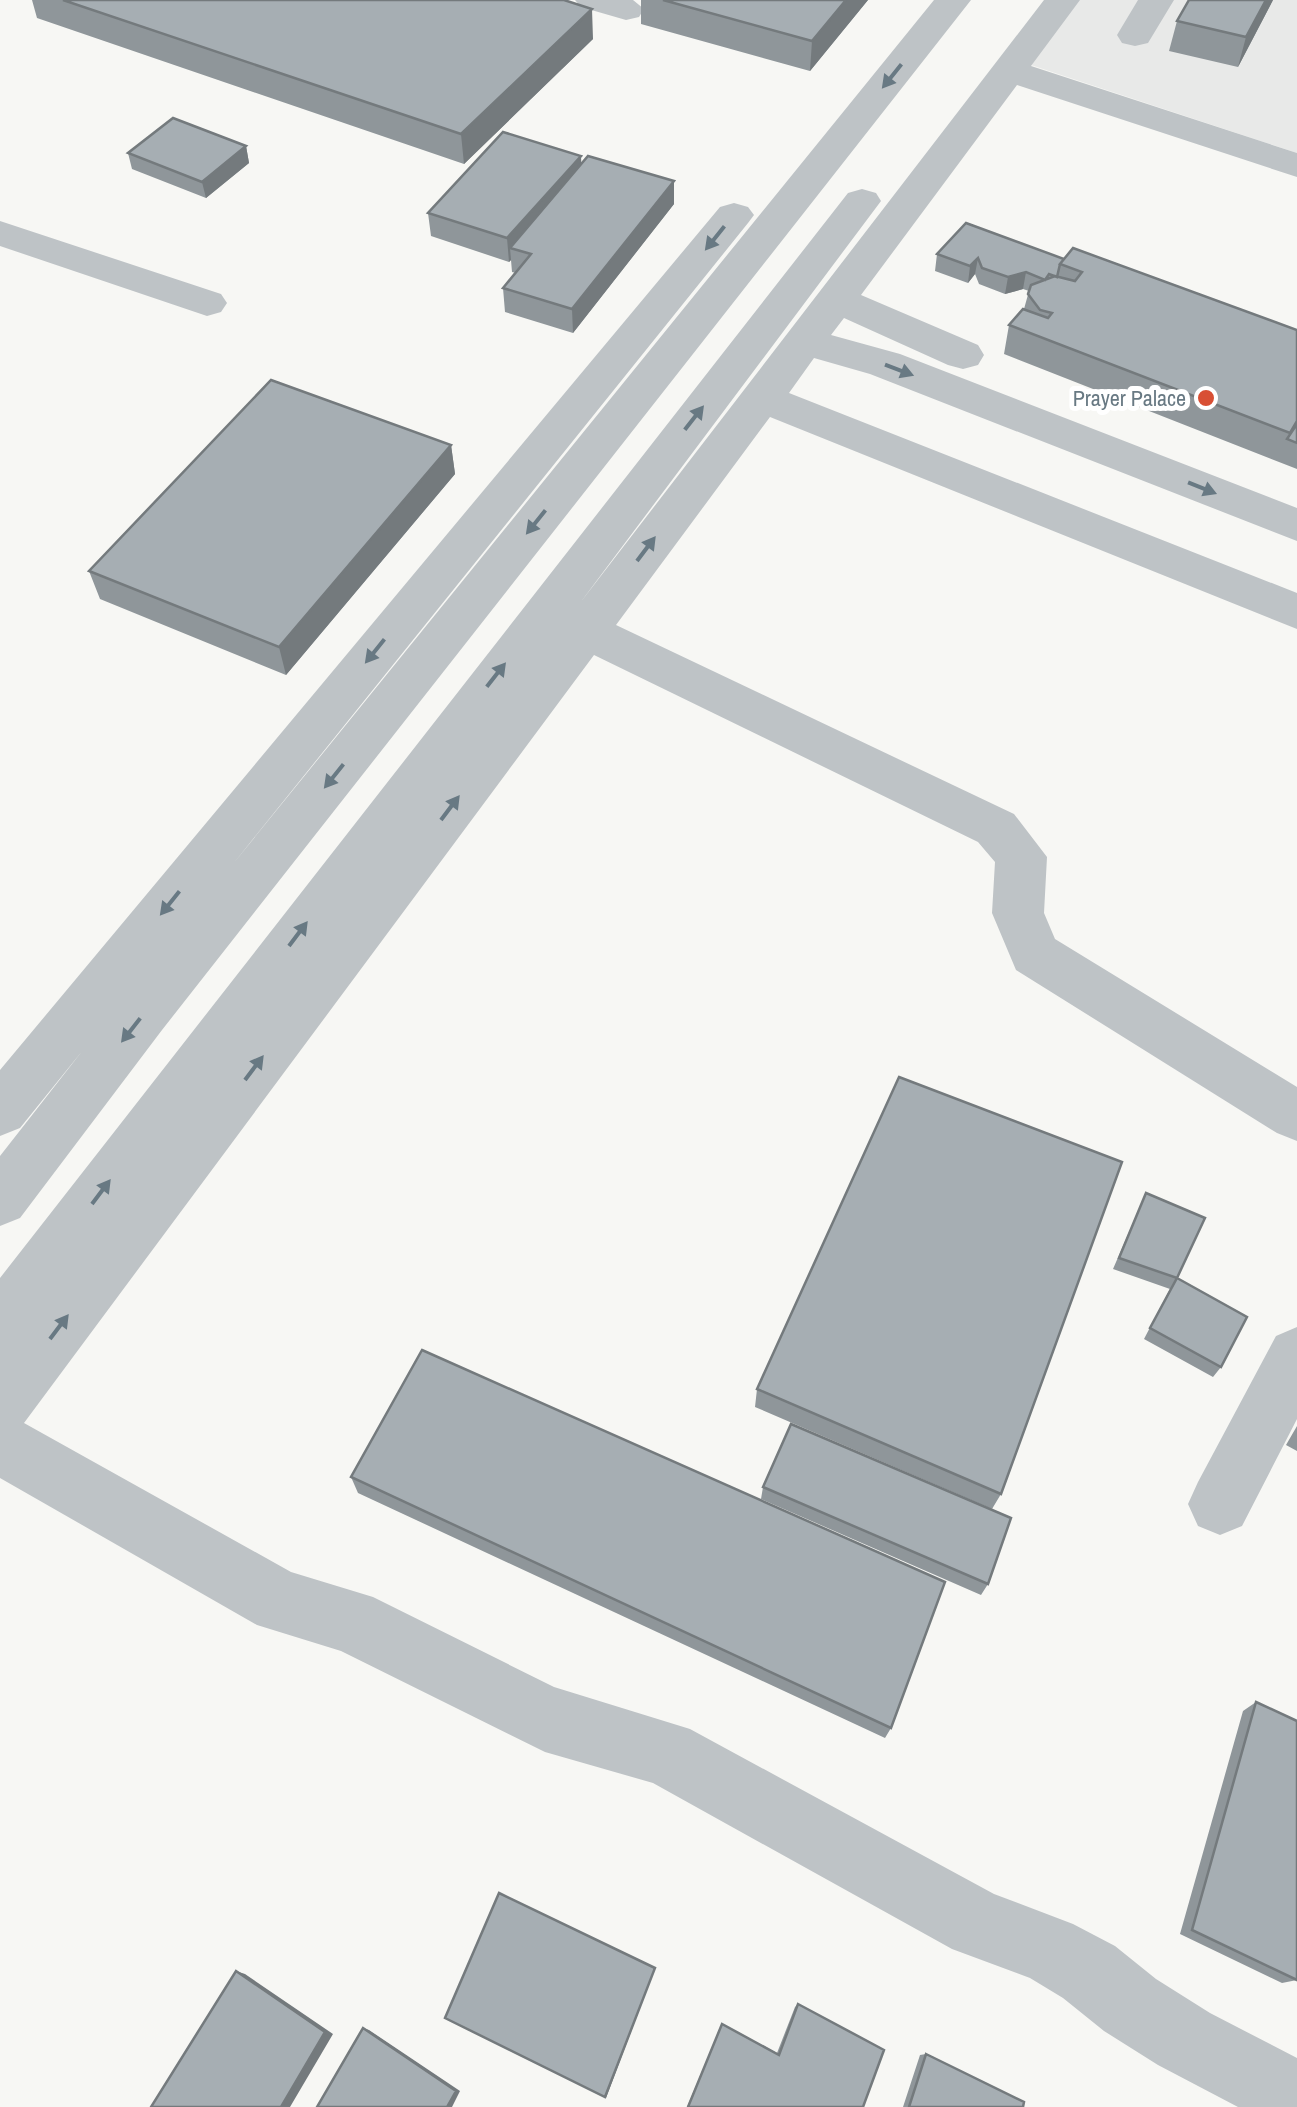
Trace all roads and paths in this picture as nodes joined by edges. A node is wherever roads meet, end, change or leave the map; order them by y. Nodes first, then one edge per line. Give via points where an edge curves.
1 (910, 0) edge
2 (953, 0) edge
3 (1016, 0) edge
4 (1062, 0) edge
5 (1156, 0) edge
6 (1135, 34) dead end
7 (1008, 70) junction
8 (1297, 166) edge
9 (0, 233) edge
10 (835, 299) junction
11 (207, 303) dead end
12 (806, 342) junction
13 (762, 398) junction
14 (1297, 485) edge
15 (1297, 526) edge
16 (1297, 612) edge
17 (584, 630) junction
18 (0, 1111) edge
19 (1297, 1116) edge
20 (0, 1200) edge
21 (0, 1326) edge
22 (1297, 1356) edge
23 (0, 1405) edge
24 (0, 1444) edge
25 (1220, 1504) dead end
26 (1297, 2098) edge

1 -> 18 street
2 -> 20 street
21 -> 3 street
4 - 7 street
5 - 6 street
7 - 8 street
7 - 10 street
9 - 11 street
10 - 12 street
10 - 14 street via 906,333
12 - 13 street
12 -> 15 street via 885,364
13 - 16 street
17 -> 13 street
17 - 19 street via 996,828 1021,857 1018,913 1036,954
23 -> 17 street
22 - 25 street
24 - 26 street via 280,1602 350,1620 545,1718 666,1753 977,1924 1062,1957 1184,2039

